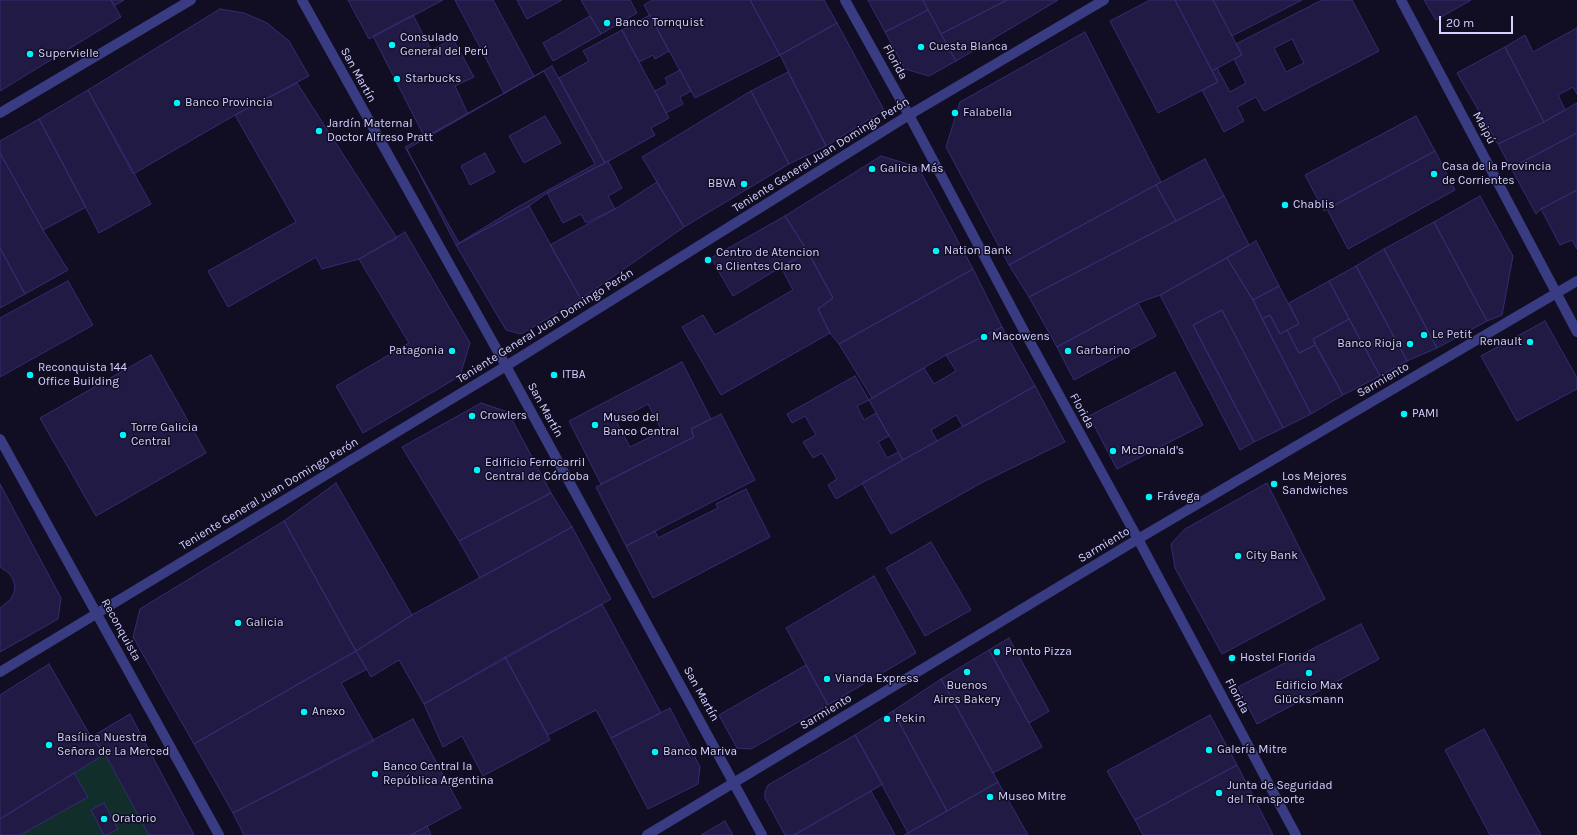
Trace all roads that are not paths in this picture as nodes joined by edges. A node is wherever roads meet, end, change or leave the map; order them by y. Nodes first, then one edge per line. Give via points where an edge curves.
1 (191, 0) edge
2 (302, 0) edge
3 (845, 0) edge
4 (1104, 0) edge
5 (1401, 0) edge
6 (0, 113) edge
7 (909, 115) junction
8 (1577, 281) edge
9 (1556, 294) junction
10 (1577, 332) edge
11 (506, 366) junction
12 (0, 439) edge
13 (1138, 540) junction
14 (97, 613) junction
15 (0, 672) edge
16 (734, 782) junction
17 (219, 835) edge
18 (647, 835) edge
19 (762, 835) edge
20 (1296, 835) edge

1 - 6 street
2 - 11 street, San Martín
3 - 7 street, Florida
4 - 7 street, Teniente General Juan Domingo Perón
5 - 9 street, Maipú
7 - 11 street, Teniente General Juan Domingo Perón
7 - 13 street, Florida
8 - 9 street, Sarmiento
9 - 10 street, Maipú
9 - 13 street, Sarmiento
11 - 14 street, Teniente General Juan Domingo Perón
11 - 16 street, San Martín
12 - 14 street, Reconquista
13 - 16 street, Sarmiento
13 - 20 street, Florida
14 - 15 street, Teniente General Juan Domingo Perón
14 - 17 street, Reconquista
16 - 18 street, Sarmiento
16 - 19 street, San Martín

